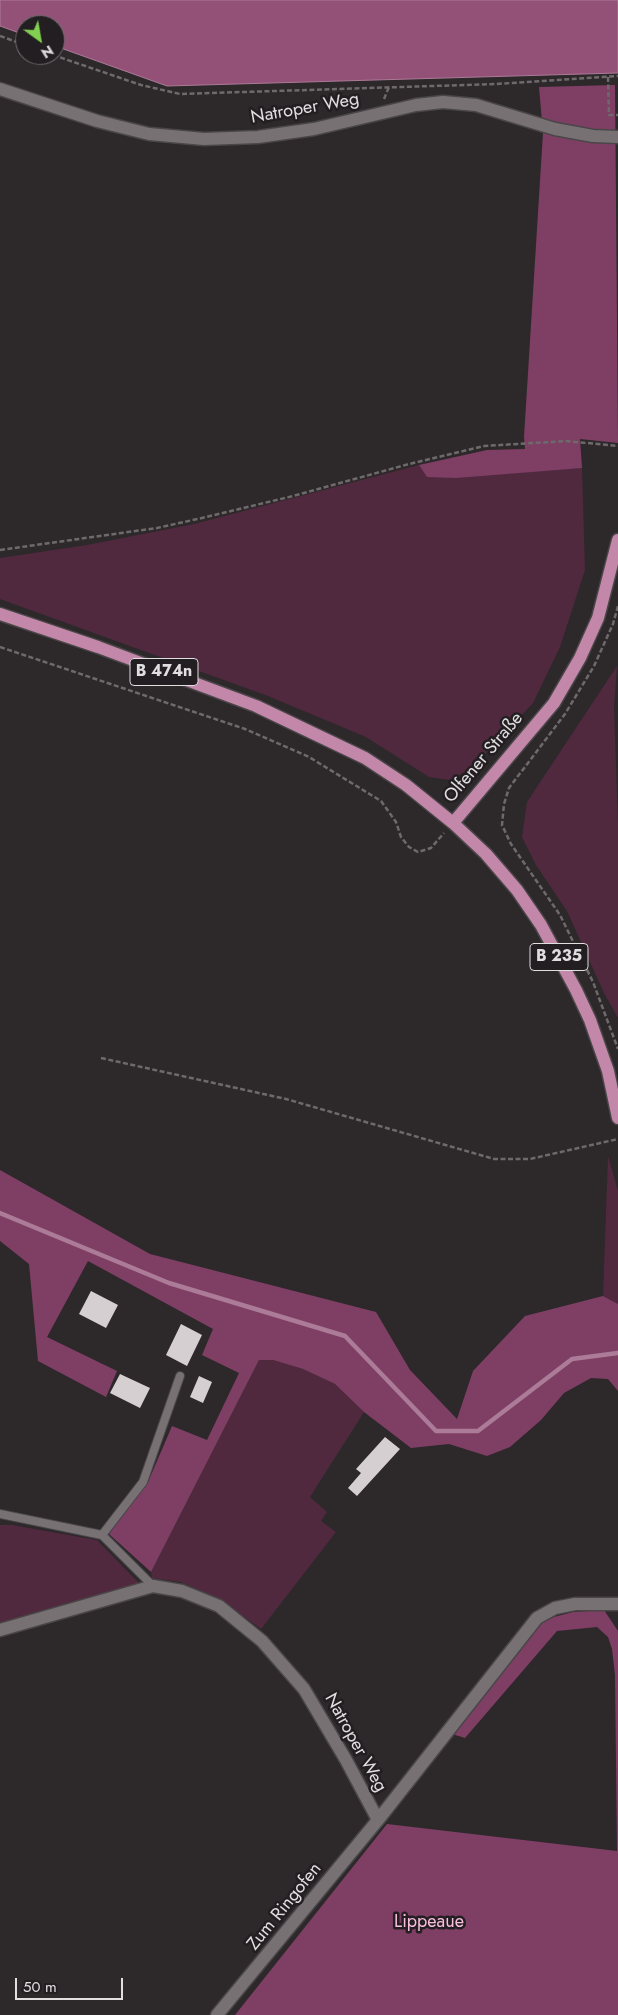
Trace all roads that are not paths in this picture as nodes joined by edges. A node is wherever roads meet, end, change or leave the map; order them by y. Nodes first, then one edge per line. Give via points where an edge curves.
1 (0, 89) edge
2 (618, 137) edge
3 (618, 540) edge
4 (0, 614) edge
5 (453, 823) junction
6 (618, 1118) edge
7 (180, 1376) dead end
8 (0, 1514) edge
9 (102, 1535) junction
10 (153, 1586) junction
11 (618, 1604) edge
12 (0, 1630) edge
13 (378, 1820) junction
14 (217, 2015) edge

1 - 2 street, Natroper Weg via 141,132 204,139 258,137 314,129 416,105 443,102 476,105 593,136
3 - 5 main road, Olfener Straße via 598,618 554,703
4 - 5 main road, B 474n via 256,706 365,758 406,785
5 - 6 main road, Olfener Straße / B 235 via 486,854 541,925 590,1020 608,1071
7 - 9 lane via 142,1482
8 - 9 lane
9 - 10 lane
10 - 12 street, Natroper Weg
10 - 13 street, Natroper Weg via 182,1591 219,1606 262,1641 304,1689
11 - 13 street, Natroper Weg via 575,1604 555,1608 537,1618
13 - 14 street, Zum Ringofen

